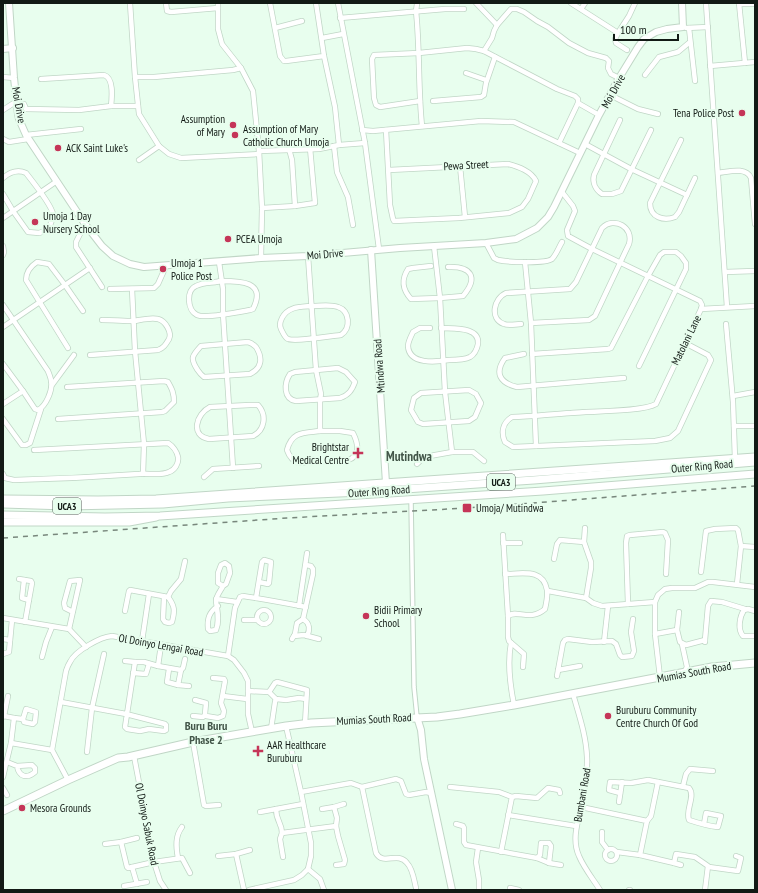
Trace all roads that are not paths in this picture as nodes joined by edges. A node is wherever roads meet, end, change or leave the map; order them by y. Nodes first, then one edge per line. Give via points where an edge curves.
1 (10, 3) edge
2 (130, 3) edge
3 (166, 3) edge
4 (270, 3) edge
5 (316, 3) edge
6 (338, 3) edge
7 (476, 3) edge
8 (571, 3) edge
9 (585, 3) edge
10 (635, 3) edge
11 (682, 3) edge
12 (706, 3) edge
13 (416, 4) edge
14 (739, 4) edge
15 (755, 4) edge
16 (218, 6) edge
17 (464, 9) dead end
18 (581, 9) junction
19 (427, 10) junction
20 (416, 11) junction
21 (340, 18) junction
22 (302, 21) dead end
23 (497, 25) junction
24 (708, 27) junction
25 (275, 28) junction
26 (686, 28) junction
27 (618, 33) junction
28 (343, 34) junction
29 (322, 38) junction
30 (690, 42) junction
31 (13, 48) junction
32 (3, 49) edge
33 (627, 50) dead end
34 (484, 51) junction
35 (419, 53) junction
36 (324, 56) junction
37 (495, 57) junction
38 (755, 62) edge
39 (745, 63) junction
40 (710, 66) junction
41 (241, 68) junction
42 (466, 73) dead end
43 (645, 75) dead end
44 (135, 76) junction
45 (3, 78) edge
46 (14, 78) junction
47 (619, 78) junction
48 (40, 79) dead end
49 (486, 80) junction
50 (695, 81) dead end
51 (610, 95) junction
52 (420, 101) junction
53 (433, 101) dead end
54 (17, 103) junction
55 (578, 103) junction
56 (111, 106) junction
57 (138, 106) junction
58 (3, 110) edge
59 (658, 114) dead end
60 (599, 115) junction
61 (620, 120) dead end
62 (422, 126) junction
63 (81, 129) dead end
64 (362, 130) junction
65 (386, 130) junction
66 (651, 130) dead end
67 (27, 137) junction
68 (3, 139) edge
69 (681, 140) dead end
70 (365, 143) junction
71 (559, 143) junction
72 (585, 144) junction
73 (159, 146) junction
74 (337, 146) junction
75 (310, 148) junction
76 (289, 149) junction
77 (259, 152) junction
78 (580, 153) junction
79 (602, 155) junction
80 (139, 160) dead end
81 (460, 166) junction
82 (631, 169) junction
83 (389, 170) junction
84 (718, 173) junction
85 (3, 178) edge
86 (695, 178) dead end
87 (57, 181) junction
88 (661, 182) junction
89 (562, 192) junction
90 (41, 193) junction
91 (3, 194) edge
92 (687, 195) junction
93 (295, 206) junction
94 (262, 208) junction
95 (13, 211) junction
96 (465, 217) junction
97 (3, 218) edge
98 (85, 224) junction
99 (755, 224) edge
100 (353, 225) dead end
101 (562, 242) dead end
102 (486, 243) junction
103 (3, 246) edge
104 (434, 246) junction
105 (379, 249) junction
106 (592, 249) junction
107 (371, 250) junction
108 (3, 256) edge
109 (308, 256) junction
110 (261, 258) junction
111 (219, 262) junction
112 (525, 262) junction
113 (621, 262) junction
114 (166, 266) junction
115 (431, 266) dead end
116 (448, 267) dead end
117 (90, 268) junction
118 (755, 271) edge
119 (725, 272) junction
120 (648, 276) junction
121 (221, 281) junction
122 (66, 285) junction
123 (102, 287) dead end
124 (110, 289) dead end
125 (132, 289) junction
126 (676, 289) junction
127 (529, 291) junction
128 (440, 298) junction
129 (40, 302) junction
130 (3, 305) edge
131 (312, 306) junction
132 (755, 306) edge
133 (727, 308) junction
134 (701, 309) junction
135 (83, 312) dead end
136 (224, 314) junction
137 (102, 320) dead end
138 (13, 321) junction
139 (133, 321) junction
140 (531, 323) junction
141 (521, 324) dead end
142 (726, 324) dead end
143 (3, 327) edge
144 (430, 328) dead end
145 (441, 328) junction
146 (314, 338) junction
147 (685, 343) junction
148 (226, 345) junction
149 (68, 348) dead end
150 (135, 351) junction
151 (90, 354) dead end
152 (524, 354) dead end
153 (532, 354) junction
154 (74, 355) dead end
155 (443, 361) junction
156 (3, 364) edge
157 (639, 366) dead end
158 (316, 370) junction
159 (228, 376) junction
160 (624, 378) dead end
161 (137, 382) junction
162 (52, 385) junction
163 (534, 385) junction
164 (67, 387) dead end
165 (23, 391) junction
166 (445, 392) junction
167 (755, 392) edge
168 (733, 396) junction
169 (320, 400) junction
170 (3, 404) edge
171 (229, 406) junction
172 (41, 409) junction
173 (142, 412) junction
174 (536, 417) junction
175 (3, 419) edge
176 (58, 419) dead end
177 (448, 423) junction
178 (734, 426) junction
179 (755, 426) edge
180 (320, 431) junction
181 (232, 438) junction
182 (144, 444) junction
183 (536, 446) junction
184 (34, 450) dead end
185 (452, 452) junction
186 (755, 457) edge
187 (725, 459) junction
188 (735, 459) junction
189 (484, 461) dead end
190 (755, 462) edge
191 (417, 464) dead end
192 (714, 465) junction
193 (259, 466) dead end
194 (233, 468) junction
195 (3, 474) edge
196 (143, 474) junction
197 (755, 474) edge
198 (204, 477) dead end
199 (386, 483) junction
200 (156, 499) junction
201 (3, 500) edge
202 (411, 500) junction
203 (3, 504) edge
204 (167, 504) junction
205 (3, 515) edge
206 (160, 516) junction
207 (3, 522) edge
208 (585, 528) dead end
209 (502, 535) dead end
210 (520, 542) dead end
211 (584, 542) junction
212 (503, 543) junction
213 (741, 546) junction
214 (755, 547) edge
215 (307, 553) dead end
216 (554, 559) dead end
217 (185, 561) dead end
218 (306, 565) junction
219 (701, 572) dead end
220 (505, 574) junction
221 (666, 574) dead end
222 (258, 582) junction
223 (737, 584) junction
224 (223, 586) dead end
225 (755, 588) edge
226 (548, 591) junction
227 (149, 594) junction
228 (166, 597) junction
229 (256, 598) junction
230 (586, 598) junction
231 (216, 599) junction
232 (266, 599) junction
233 (29, 600) junction
234 (237, 602) junction
235 (654, 602) junction
236 (628, 604) junction
237 (218, 606) junction
238 (299, 606) junction
239 (608, 606) junction
240 (306, 607) junction
241 (745, 609) junction
242 (265, 610) junction
243 (125, 611) dead end
244 (755, 611) edge
245 (73, 612) junction
246 (679, 612) dead end
247 (508, 616) junction
248 (3, 618) edge
249 (303, 619) junction
250 (633, 619) dead end
251 (12, 620) junction
252 (244, 620) dead end
253 (257, 620) junction
254 (25, 622) junction
255 (52, 626) junction
256 (70, 629) junction
257 (677, 630) junction
258 (655, 634) junction
259 (307, 636) junction
260 (755, 636) edge
261 (3, 639) edge
262 (319, 639) dead end
263 (10, 640) junction
264 (142, 641) junction
265 (604, 642) junction
266 (511, 643) junction
267 (682, 644) junction
268 (161, 645) junction
269 (86, 647) junction
270 (3, 654) edge
271 (104, 654) dead end
272 (228, 656) junction
273 (42, 657) dead end
274 (185, 659) dead end
275 (125, 661) dead end
276 (135, 662) junction
277 (755, 663) edge
278 (149, 664) junction
279 (158, 666) junction
280 (580, 666) dead end
281 (523, 667) dead end
282 (169, 669) junction
283 (181, 670) junction
284 (133, 673) junction
285 (684, 673) junction
286 (213, 678) dead end
287 (660, 678) junction
288 (178, 685) junction
289 (189, 686) dead end
290 (248, 691) junction
291 (269, 692) junction
292 (573, 694) junction
293 (8, 696) dead end
294 (223, 696) junction
295 (247, 699) junction
296 (276, 699) junction
297 (306, 699) junction
298 (195, 700) dead end
299 (61, 702) junction
300 (4, 705) edge
301 (514, 705) junction
302 (92, 708) junction
303 (126, 714) junction
304 (205, 715) junction
305 (4, 716) edge
306 (193, 716) dead end
307 (417, 717) junction
308 (428, 717) junction
309 (14, 718) junction
310 (23, 719) dead end
311 (304, 724) junction
312 (286, 726) junction
313 (271, 729) junction
314 (421, 730) junction
315 (252, 732) junction
316 (192, 742) junction
317 (11, 743) junction
318 (52, 750) junction
319 (87, 752) dead end
320 (134, 756) junction
321 (5, 766) edge
322 (17, 766) dead end
323 (714, 771) dead end
324 (3, 777) edge
325 (68, 780) junction
326 (622, 782) junction
327 (658, 782) junction
328 (683, 786) junction
329 (362, 787) junction
330 (450, 787) dead end
331 (3, 788) edge
332 (429, 791) junction
333 (301, 792) junction
334 (560, 792) dead end
335 (620, 793) junction
336 (7, 795) dead end
337 (512, 798) junction
338 (619, 802) dead end
339 (303, 804) junction
340 (344, 804) dead end
341 (218, 805) dead end
342 (334, 807) junction
343 (581, 807) junction
344 (276, 809) junction
345 (322, 809) dead end
346 (3, 810) edge
347 (260, 812) dead end
348 (508, 815) junction
349 (647, 821) junction
350 (456, 824) dead end
351 (704, 824) dead end
352 (336, 826) junction
353 (576, 826) junction
354 (182, 827) dead end
355 (308, 830) junction
356 (602, 832) dead end
357 (282, 834) junction
358 (137, 838) dead end
359 (121, 842) junction
360 (105, 844) dead end
361 (478, 848) junction
362 (250, 850) dead end
363 (608, 850) junction
364 (501, 852) junction
365 (617, 852) junction
366 (236, 854) junction
367 (640, 855) junction
368 (218, 856) dead end
369 (736, 856) dead end
370 (283, 857) dead end
371 (178, 858) junction
372 (537, 858) junction
373 (154, 862) junction
374 (549, 863) junction
375 (674, 863) junction
376 (560, 865) dead end
377 (681, 865) dead end
378 (336, 866) dead end
379 (132, 867) junction
380 (709, 868) junction
381 (308, 869) junction
382 (190, 874) dead end
383 (147, 882) dead end
384 (137, 884) junction
385 (124, 886) dead end
386 (416, 888) dead end
387 (510, 888) dead end
388 (166, 890) edge
389 (244, 890) edge
390 (249, 890) edge
391 (324, 890) edge
392 (452, 890) edge
393 (479, 890) edge
394 (519, 890) edge
395 (600, 890) edge
396 (705, 890) edge

1 - 31 street, Moi Drive
2 - 44 street
3 - 16 street via 167,11 171,12
4 - 25 street
5 - 29 street
6 - 21 street
7 - 23 street
8 - 18 street
9 - 18 street
10 - 27 street
11 - 26 street
12 - 24 street
13 - 19 street
13 - 20 street
14 - 15 street
14 - 39 street
16 - 41 street via 218,29 222,44
17 - 19 street
18 - 27 street
19 - 20 street
20 - 21 street
20 - 35 street
21 - 28 street
22 - 25 street
23 - 34 street
23 - 47 street via 511,9 517,9 569,42 606,58 611,74
24 - 26 street
24 - 40 street
25 - 36 street via 280,56 284,61
26 - 30 street
26 - 47 street, Moi Drive via 660,31 644,39
27 - 33 street via 616,43
28 - 29 street
28 - 64 street
29 - 36 street
30 - 43 street via 678,52 659,57
30 - 50 street
31 - 32 street
31 - 46 street, Moi Drive
34 - 35 street via 467,48
34 - 37 street
35 - 52 street
35 - 52 street via 380,54 374,55 372,59 376,105 380,107
36 - 74 street via 335,107
37 - 49 street
37 - 55 street via 575,96
38 - 39 street
39 - 40 street
40 - 84 street
41 - 44 street
41 - 77 street via 253,91
42 - 49 street
44 - 57 street
45 - 46 street
46 - 54 street, Moi Drive
47 - 51 street, Moi Drive
48 - 56 street via 104,75 110,81
49 - 53 street via 482,96
51 - 59 street via 638,109
51 - 60 street, Moi Drive
52 - 62 street
54 - 56 street via 24,104 26,109 38,110 79,110
54 - 58 street
54 - 67 street, Moi Drive via 19,119
55 - 60 street
55 - 71 street
56 - 57 street
57 - 73 street via 143,121
60 - 72 street, Moi Drive
61 - 79 street
62 - 65 street
62 - 71 street via 481,121 514,122
63 - 67 street
64 - 65 street
64 - 70 street
65 - 83 street
66 - 82 street
67 - 68 street via 9,142
67 - 87 street, Moi Drive
69 - 88 street
70 - 74 street
70 - 105 street
71 - 78 street
72 - 78 street, Moi Drive
72 - 79 street
73 - 77 street via 169,154 181,158
73 - 80 street
74 - 75 street
74 - 100 street via 337,172 348,197
75 - 76 street
75 - 93 street via 315,203
76 - 77 street
76 - 93 street
77 - 94 street
78 - 89 street, Moi Drive
79 - 82 street
79 - 82 street via 593,180 602,194 620,191
81 - 83 street, Pewa Street
81 - 96 street
81 - 96 street, Pewa Street via 508,164 521,167 536,181 528,199 516,210 509,213
82 - 88 street
83 - 96 street via 390,205 394,221
84 - 99 street via 741,171 750,174
84 - 119 street
85 - 90 street via 10,172 26,173
86 - 92 street
87 - 90 street
87 - 98 street, Moi Drive
88 - 92 street
88 - 92 street via 650,203 652,212 662,220 675,217
89 - 102 street, Moi Drive via 548,217 537,228 516,239
89 - 106 street, Matolani Lane via 575,211 566,233
90 - 95 street
90 - 95 street via 53,215 48,230 39,233 28,232
91 - 95 street
93 - 94 street
94 - 110 street
95 - 97 street
98 - 114 street, Moi Drive via 113,256 144,267
98 - 117 street via 76,245
101 - 112 street via 550,260
102 - 104 street, Moi Drive
102 - 112 street via 494,258 498,260
103 - 108 street
104 - 105 street, Moi Drive
104 - 128 street
105 - 107 street, Moi Drive
106 - 113 street, Matolani Lane
106 - 113 street via 605,225 622,224 631,238
106 - 127 street via 570,289
107 - 109 street, Moi Drive
107 - 199 street, Mtindwa Road
109 - 110 street, Moi Drive
109 - 131 street
110 - 111 street, Moi Drive
111 - 114 street, Moi Drive
111 - 121 street
112 - 127 street
113 - 120 street, Matolani Lane
113 - 140 street via 595,316
114 - 125 street via 156,287
115 - 128 street via 408,269 403,287 411,298
116 - 128 street via 463,268 472,278 471,282 463,296
117 - 122 street
117 - 123 street
118 - 119 street
119 - 133 street
120 - 126 street, Matolani Lane
120 - 126 street via 660,255 664,252 676,252 686,263 686,269
120 - 153 street via 611,348
121 - 136 street
121 - 136 street via 246,282 256,291 257,297 253,309
121 - 136 street via 196,286 189,296 188,303 196,315
122 - 129 street
122 - 129 street via 49,264 37,262 32,265 26,280
122 - 135 street
124 - 125 street
125 - 139 street
126 - 134 street, Matolani Lane via 700,302
126 - 157 street
127 - 140 street
127 - 141 street via 506,293 495,306 494,311 501,323
128 - 145 street
129 - 138 street
129 - 149 street
130 - 138 street
131 - 146 street
131 - 146 street via 292,308 280,322 280,327 288,339
131 - 146 street via 338,307 348,318 341,335
132 - 133 street
133 - 134 street
134 - 147 street, Matolani Lane
136 - 148 street
137 - 139 street
138 - 143 street
138 - 162 street via 48,372
139 - 150 street
139 - 150 street via 162,320 170,332 170,337 162,349
140 - 153 street
142 - 168 street
144 - 155 street via 420,328 413,332 408,343 409,352 420,361
145 - 155 street
145 - 155 street via 468,330 478,340 478,347 469,358
146 - 158 street
147 - 174 street, Matolani Lane via 656,404 651,407
147 - 183 street via 708,355 711,360 678,431 670,438 655,441
148 - 159 street
148 - 159 street via 201,346 192,359 204,377
148 - 159 street via 251,342 261,358 254,372
150 - 151 street
150 - 161 street
152 - 163 street via 505,358 499,368 499,374 511,386
153 - 163 street
154 - 162 street
155 - 166 street
156 - 165 street
158 - 169 street
158 - 169 street via 290,374 286,380 286,388 292,401
158 - 169 street via 342,369 355,382 353,389 345,397
159 - 171 street
160 - 163 street
161 - 164 street
161 - 173 street
161 - 173 street via 168,382 174,394 174,402 165,411
162 - 172 street
163 - 174 street
165 - 170 street
165 - 172 street via 35,409
166 - 177 street
166 - 177 street via 469,390 476,394 481,403 473,420
166 - 177 street via 418,394 414,398 411,410 420,423
167 - 168 street
168 - 178 street
169 - 180 street
171 - 181 street
171 - 181 street via 205,409 200,414 197,425 205,438
171 - 181 street via 258,405 264,418 258,434
172 - 175 street via 30,443 26,445 22,445
173 - 176 street
173 - 182 street
174 - 183 street
174 - 183 street via 512,417 502,432 505,442 513,447
177 - 185 street
178 - 179 street
178 - 188 street
180 - 180 street via 299,433 293,438 287,450 295,462 348,460 355,456 358,444 353,433
181 - 194 street
182 - 184 street
182 - 196 street
182 - 196 street via 168,443 178,456 178,461 171,472
185 - 189 street via 472,452
185 - 191 street via 424,457
186 - 188 main road, Outer Ring Road / UCA3
187 - 188 main road, Outer Ring Road / UCA3
187 - 192 main road
187 - 199 main road, UCA3
190 - 192 main road, Outer Ring Road / UCA3
192 - 204 main road, Outer Ring Road / UCA3 via 534,480 228,498
193 - 194 street
194 - 198 street via 213,469
195 - 196 street via 5,478 14,480
197 - 202 main road, Outer Ring Road / UCA3
199 - 200 main road, UCA3
200 - 201 main road, UCA3
200 - 204 main road
202 - 206 main road, Outer Ring Road / UCA3
202 - 307 street via 414,687
203 - 204 main road, Outer Ring Road / UCA3
205 - 206 main road, Outer Ring Road / UCA3
206 - 207 main road, Outer Ring Road / UCA3 via 129,522
208 - 211 street
209 - 212 street
210 - 212 street
211 - 216 street via 560,540
211 - 230 street via 591,562
212 - 220 street
213 - 214 street
213 - 219 street via 736,528 708,530 705,534
213 - 223 street
215 - 218 street
217 - 228 street via 181,579
218 - 238 street
218 - 240 street via 313,569
220 - 226 street via 535,573 542,578
220 - 247 street
221 - 236 street via 668,540 665,533 627,536
222 - 222 street via 263,561 272,562 269,583
222 - 229 street
223 - 225 street
223 - 235 street via 708,582 695,588 665,589
224 - 231 street
226 - 230 street
226 - 247 street via 544,609 538,615
227 - 228 street
227 - 243 street via 130,590
227 - 264 street
228 - 228 street via 163,619 168,623 172,622 174,607
229 - 232 street
229 - 234 street via 243,596
230 - 239 street via 593,603
231 - 234 street
231 - 237 street
232 - 238 street
232 - 242 street
233 - 233 street via 32,582 21,579 22,598
233 - 254 street
234 - 272 street
235 - 236 street
235 - 258 street
236 - 239 street
237 - 237 street via 210,612 207,623 210,631 216,630
238 - 240 street
239 - 265 street
240 - 249 street
241 - 244 street
241 - 260 street via 740,632 743,636
241 - 267 street via 711,600 708,606 705,641
242 - 253 street via 258,612
242 - 253 street via 271,615 268,622 261,624
245 - 245 street via 76,599 80,580 70,581 64,602 65,608
245 - 256 street
246 - 257 street
247 - 266 street via 508,636
248 - 251 street
249 - 259 street via 309,627
249 - 259 street via 297,623 293,637
250 - 265 street via 632,656 622,657 616,644
251 - 254 street
251 - 263 street
252 - 253 street
254 - 255 street
255 - 256 street
255 - 273 street
256 - 269 street
257 - 258 street
257 - 267 street
258 - 287 street
259 - 262 street
261 - 263 street
263 - 270 street via 9,652
264 - 268 street, Ol Doinyo Lengai Road
264 - 269 street, Ol Doinyo Lengai Road via 112,636
265 - 280 street via 568,638 565,640 558,673
266 - 281 street via 524,654
266 - 301 street via 510,683
267 - 285 street via 687,668
268 - 272 street, Ol Doinyo Lengai Road
268 - 279 street
269 - 299 street, Ol Doinyo Lengai Road via 70,661
271 - 302 street
272 - 290 street via 244,673 248,681
274 - 283 street
275 - 276 street
276 - 278 street
276 - 284 street
277 - 285 main road, Mumias South Road via 718,666
278 - 279 street
278 - 284 street via 146,674
279 - 282 street
282 - 283 street
282 - 288 street via 168,682
283 - 288 street
284 - 303 street
285 - 287 main road, Mumias South Road
286 - 294 street via 224,679
287 - 292 main road, Mumias South Road
288 - 289 street
290 - 291 street
290 - 295 street
291 - 296 street
291 - 297 street via 277,682 306,689
292 - 301 main road, Mumias South Road
292 - 343 street, Bumbani Road via 588,757
293 - 300 street
294 - 295 street
294 - 304 street via 221,703 224,711 221,718
295 - 315 street
296 - 297 street
296 - 313 street
297 - 311 street
298 - 304 street via 206,703
299 - 302 street
299 - 318 street, Ol Doinyo Lengai Road
300 - 305 street
301 - 308 main road, Mumias South Road
302 - 303 street
302 - 319 street
303 - 303 street via 165,724 166,730 162,732 127,729
304 - 306 street
305 - 309 street
307 - 308 main road, Mumias South Road
307 - 311 main road, Mumias South Road
307 - 314 street
308 - 314 street
309 - 310 street
309 - 317 street
311 - 312 main road, Mumias South Road
312 - 313 main road, Mumias South Road
312 - 333 street
313 - 315 main road, Mumias South Road
314 - 332 street
315 - 316 main road, Mumias South Road
316 - 320 main road, Mumias South Road
316 - 341 street via 204,805
317 - 318 street
317 - 321 street
318 - 325 street
320 - 325 main road, Mumias South Road via 118,758
320 - 373 street, Ol Doinyo Sabuk Road
321 - 322 street
321 - 324 street
323 - 328 street via 690,769
325 - 346 main road, Mumias South Road
326 - 327 street
326 - 335 street
326 - 335 street via 611,781 609,788 610,791
327 - 328 street
327 - 349 street via 651,816
328 - 351 street via 691,790 689,820
329 - 332 street via 396,779 401,781 406,794
329 - 333 street via 351,783
329 - 386 street via 378,856 385,860 399,857 405,860 409,864
330 - 337 street via 499,792
331 - 336 street
332 - 392 street
333 - 339 street
334 - 337 street via 548,788 537,798
335 - 338 street
337 - 348 street
339 - 344 street
339 - 355 street
340 - 342 street
342 - 345 street
342 - 352 street
343 - 349 street
343 - 353 street, Bumbani Road
344 - 347 street
344 - 357 street
348 - 353 street
348 - 364 street
349 - 367 street
350 - 361 street via 464,828 465,844
352 - 355 street
352 - 378 street via 346,860 344,864
353 - 395 street, Bumbani Road via 579,857
354 - 371 street via 177,842
355 - 357 street
355 - 381 street via 312,852
356 - 363 street via 602,842
357 - 370 street via 280,839
358 - 359 street
359 - 360 street
359 - 379 street via 127,867
361 - 364 street
361 - 393 street via 476,862
362 - 366 street
363 - 365 street via 614,849
363 - 365 street via 605,855 608,861 615,861
364 - 372 street
365 - 367 street
366 - 368 street
366 - 389 street
367 - 375 street
369 - 380 street via 741,858 738,871
371 - 373 street
371 - 382 street via 184,860
372 - 374 street
372 - 374 street via 540,855 541,843 549,843 552,846
373 - 379 street
373 - 388 street, Ol Doinyo Sabuk Road
374 - 376 street
375 - 377 street
375 - 380 street via 677,854 698,858
379 - 384 street
380 - 396 street
381 - 390 street via 294,880
381 - 391 street via 320,879
383 - 384 street
384 - 385 street
387 - 394 street

